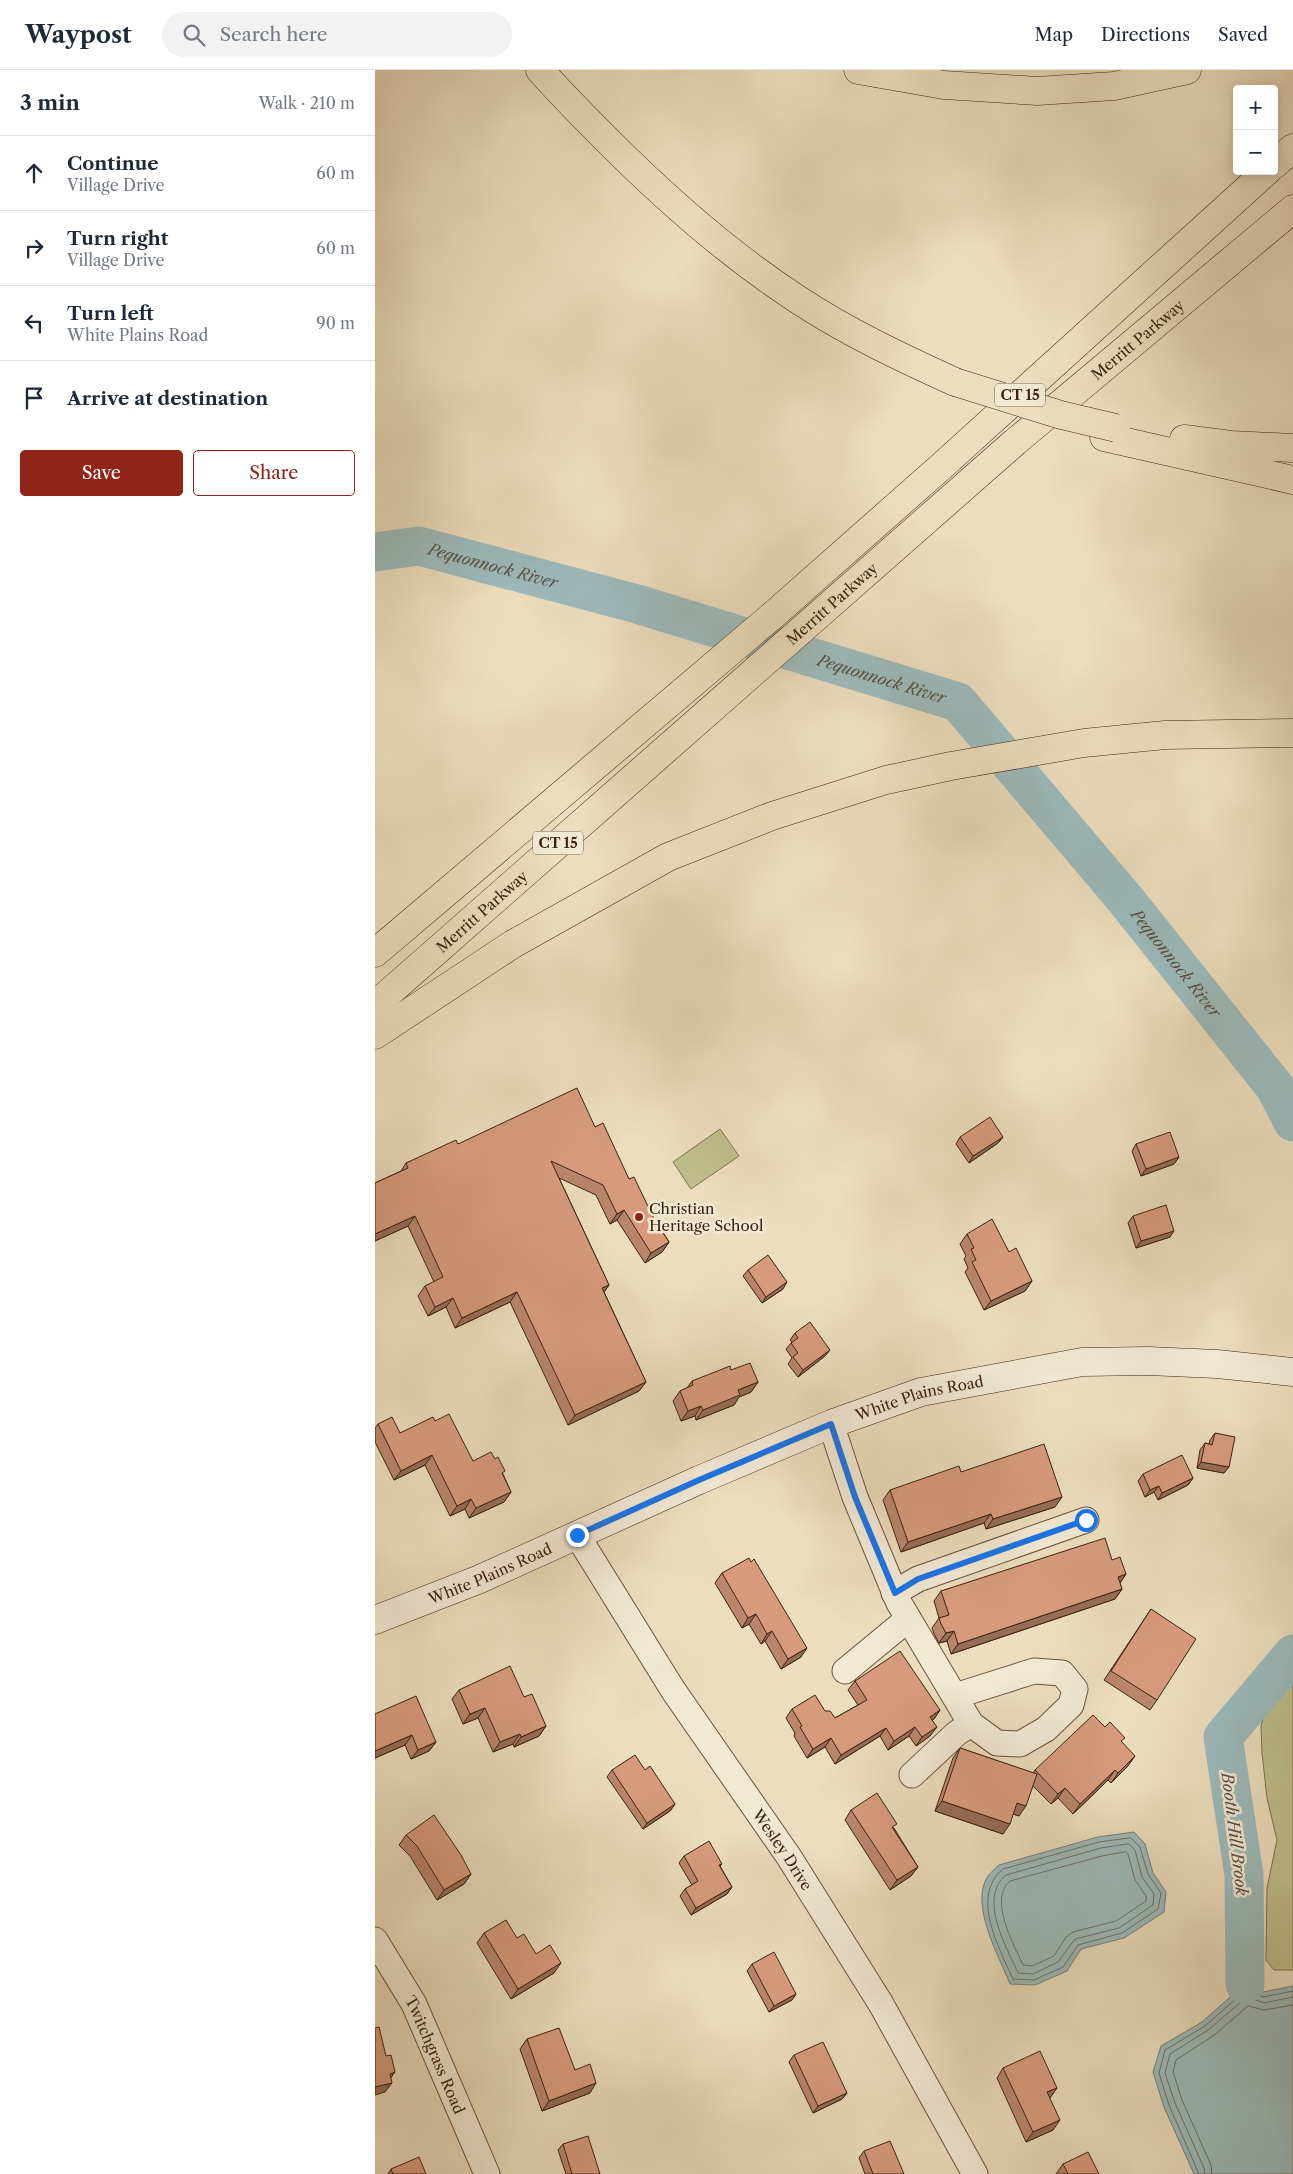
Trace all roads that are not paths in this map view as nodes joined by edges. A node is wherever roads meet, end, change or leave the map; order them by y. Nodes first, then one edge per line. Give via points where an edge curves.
1 (540, 70) edge
2 (858, 70) edge
3 (1187, 70) edge
4 (1293, 148) edge
5 (1278, 161) edge
6 (1263, 175) edge
7 (1293, 209) edge
8 (1110, 432) junction
9 (1293, 448) edge
10 (1293, 480) edge
11 (1293, 733) edge
12 (375, 953) edge
13 (375, 1005) edge
14 (375, 1035) edge
15 (1293, 1372) edge
16 (831, 1424) junction
17 (1086, 1520) dead end
18 (577, 1535) junction
19 (895, 1593) junction
20 (908, 1619) junction
21 (375, 1620) edge
22 (845, 1671) dead end
23 (955, 1696) junction
24 (971, 1724) junction
25 (912, 1776) dead end
26 (375, 1940) edge
27 (487, 2174) edge
28 (975, 2174) edge

1 - 8 highway, bridge via 585,118 709,234 797,299 848,330 955,382
2 - 3 highway via 944,85 1037,91 1114,86
4 - 5 highway
6 - 12 highway, Merritt Parkway / CT 15 via 772,616
7 - 13 highway, Merritt Parkway / CT 15 via 1015,442
8 - 9 highway
8 - 10 highway
11 - 14 highway via 1165,735 1084,743 886,780 781,813 668,857 513,944
15 - 16 main road, White Plains Road via 1217,1364 1082,1362 921,1392
16 - 18 main road, White Plains Road
16 - 19 street via 855,1497
17 - 19 street via 918,1579
18 - 21 main road, White Plains Road via 479,1579
18 - 28 street, Wesley Drive via 673,1690 789,1857 881,2004
19 - 20 street
20 - 22 street
20 - 23 street
23 - 24 street
23 - 24 street via 1034,1671 1062,1673 1075,1689 1071,1705 1046,1729 1020,1744 997,1743
24 - 25 street via 957,1733
26 - 27 street, Twitchgrass Road via 414,2004

